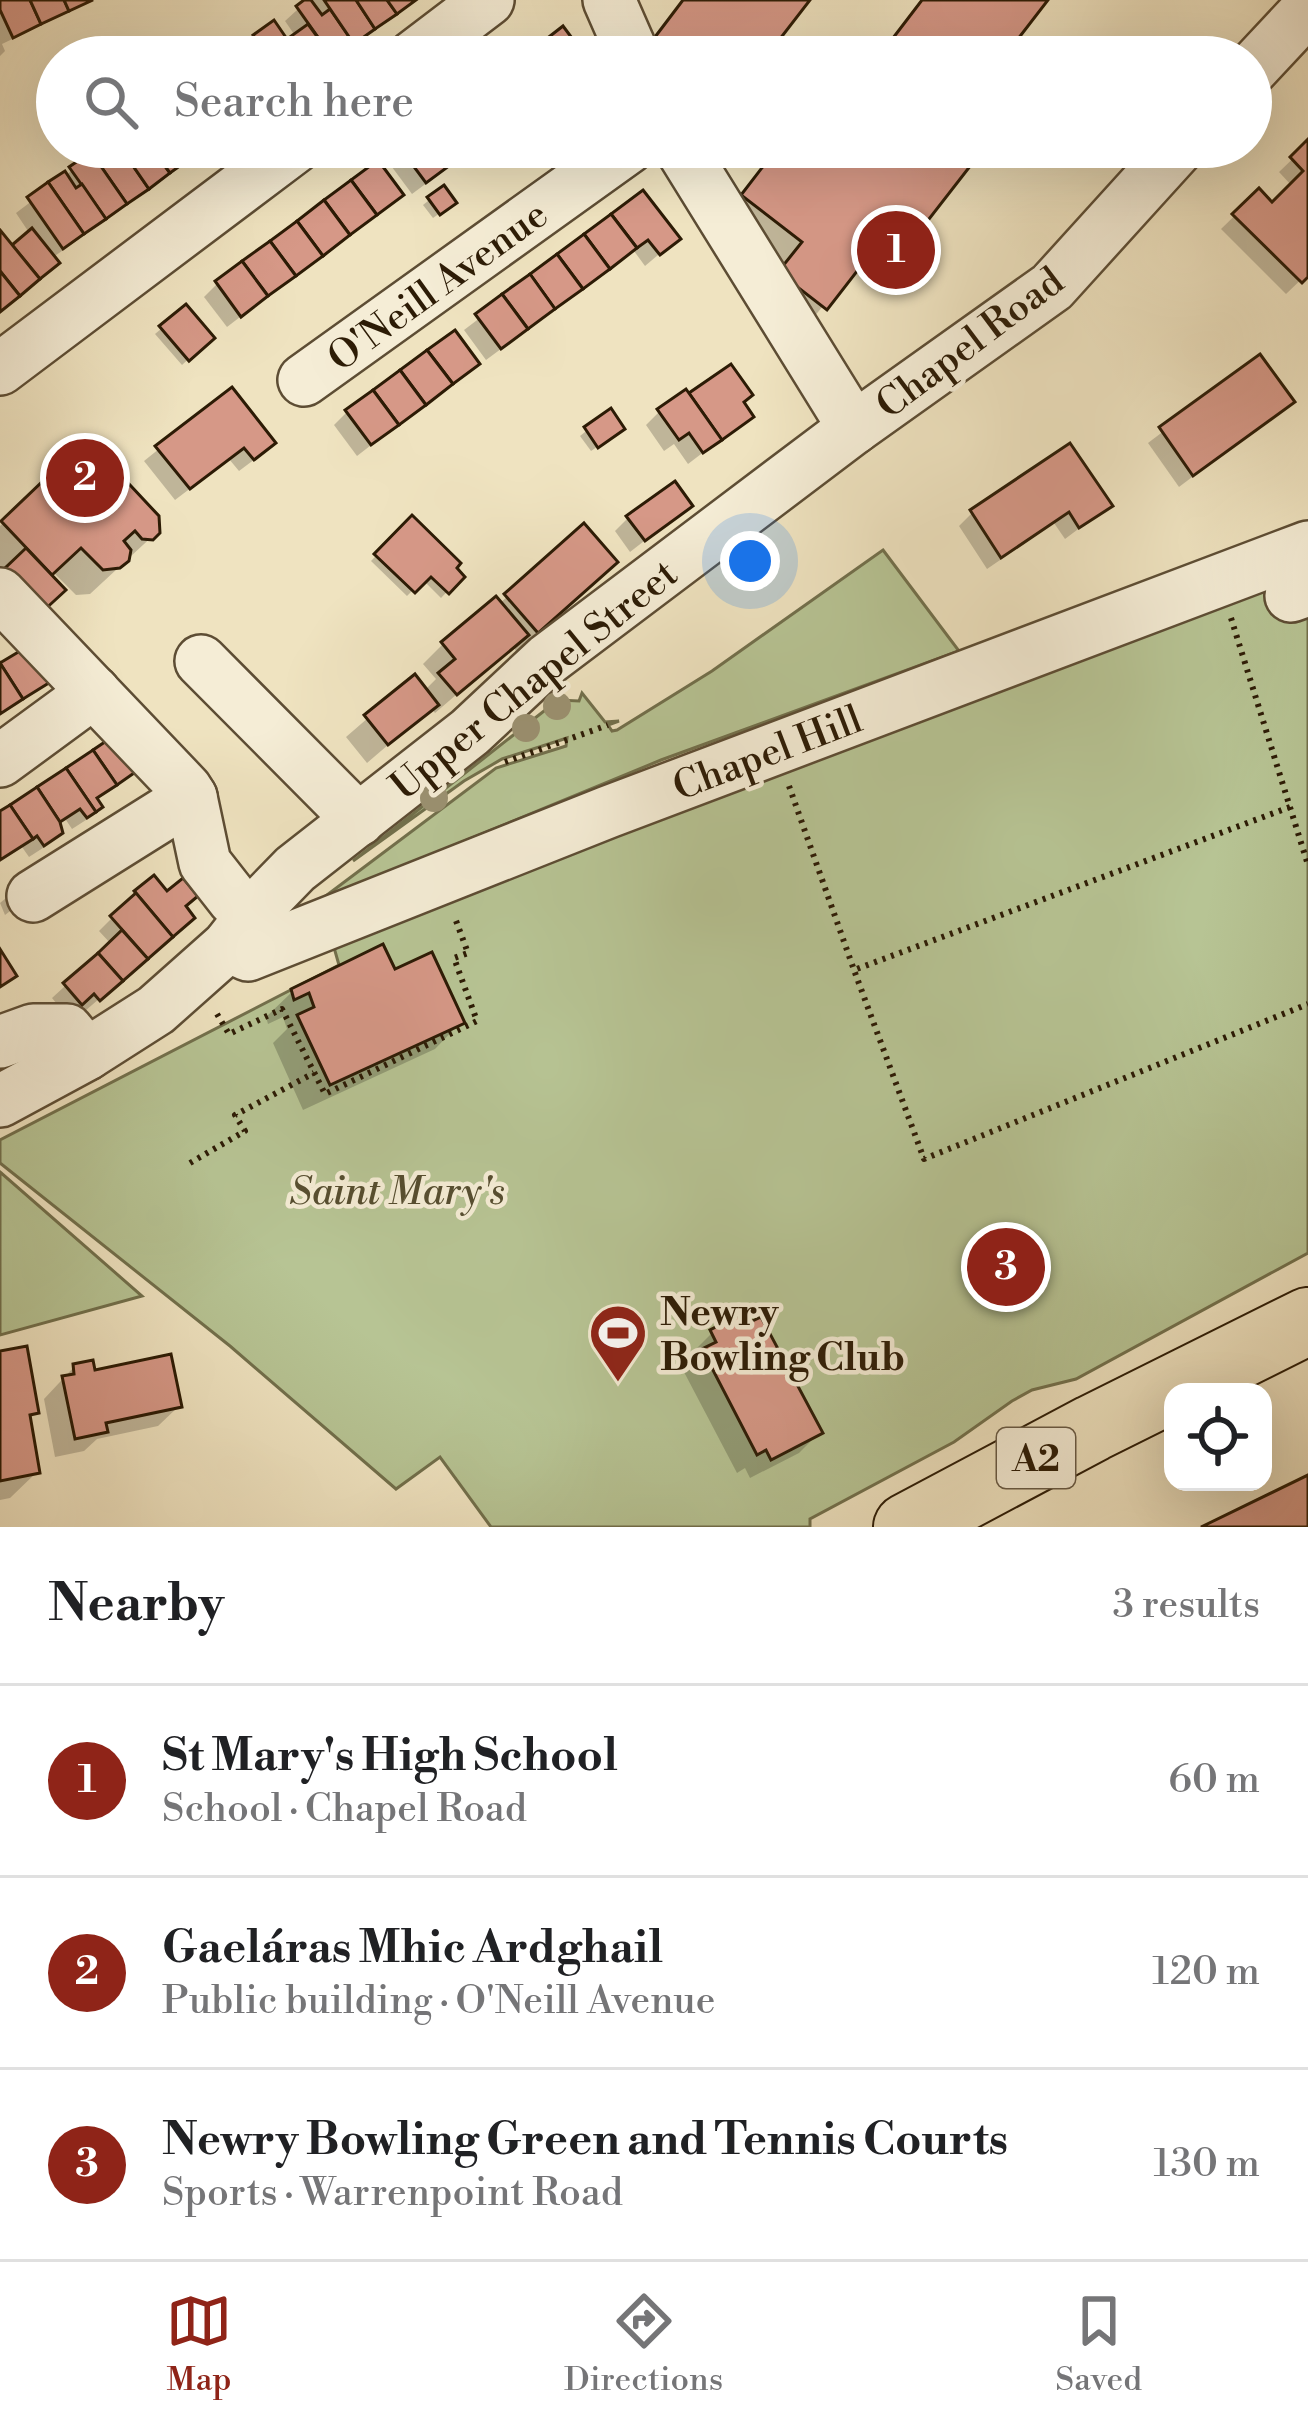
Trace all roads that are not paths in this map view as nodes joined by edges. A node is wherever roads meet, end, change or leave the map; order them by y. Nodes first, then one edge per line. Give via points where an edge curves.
1 (488, 0) edge
2 (609, 0) edge
3 (1308, 9) edge
4 (441, 36) edge
5 (625, 36) edge
6 (1272, 48) edge
7 (268, 168) edge
8 (600, 168) edge
9 (693, 168) edge
10 (1160, 168) edge
11 (0, 369) edge
12 (304, 380) dead end
13 (854, 428) junction
14 (1308, 547) edge
15 (3, 602) edge
16 (201, 662) dead end
17 (94, 692) junction
18 (0, 760) edge
19 (191, 797) junction
20 (359, 820) junction
21 (33, 896) dead end
22 (231, 923) junction
23 (0, 1042) edge
24 (87, 1054) junction
25 (0, 1101) edge
26 (1308, 1321) edge
27 (907, 1527) edge

1 - 4 street
2 - 5 street
3 - 6 street
7 - 11 street
8 - 12 street, O'Neill Avenue
9 - 13 street
10 - 13 street, Chapel Road via 1052,287
13 - 20 street, Upper Chapel Street via 548,659
14 - 22 street, Chapel Hill via 248,956
15 - 17 street
16 - 20 street
17 - 18 street
17 - 19 street
19 - 21 street
19 - 22 street via 205,863
20 - 22 street, Upper Chapel Street
22 - 24 street, Upper Chapel Street via 156,1010
23 - 24 street via 67,1030
24 - 25 street, Upper Chapel Street
26 - 27 highway, A2

